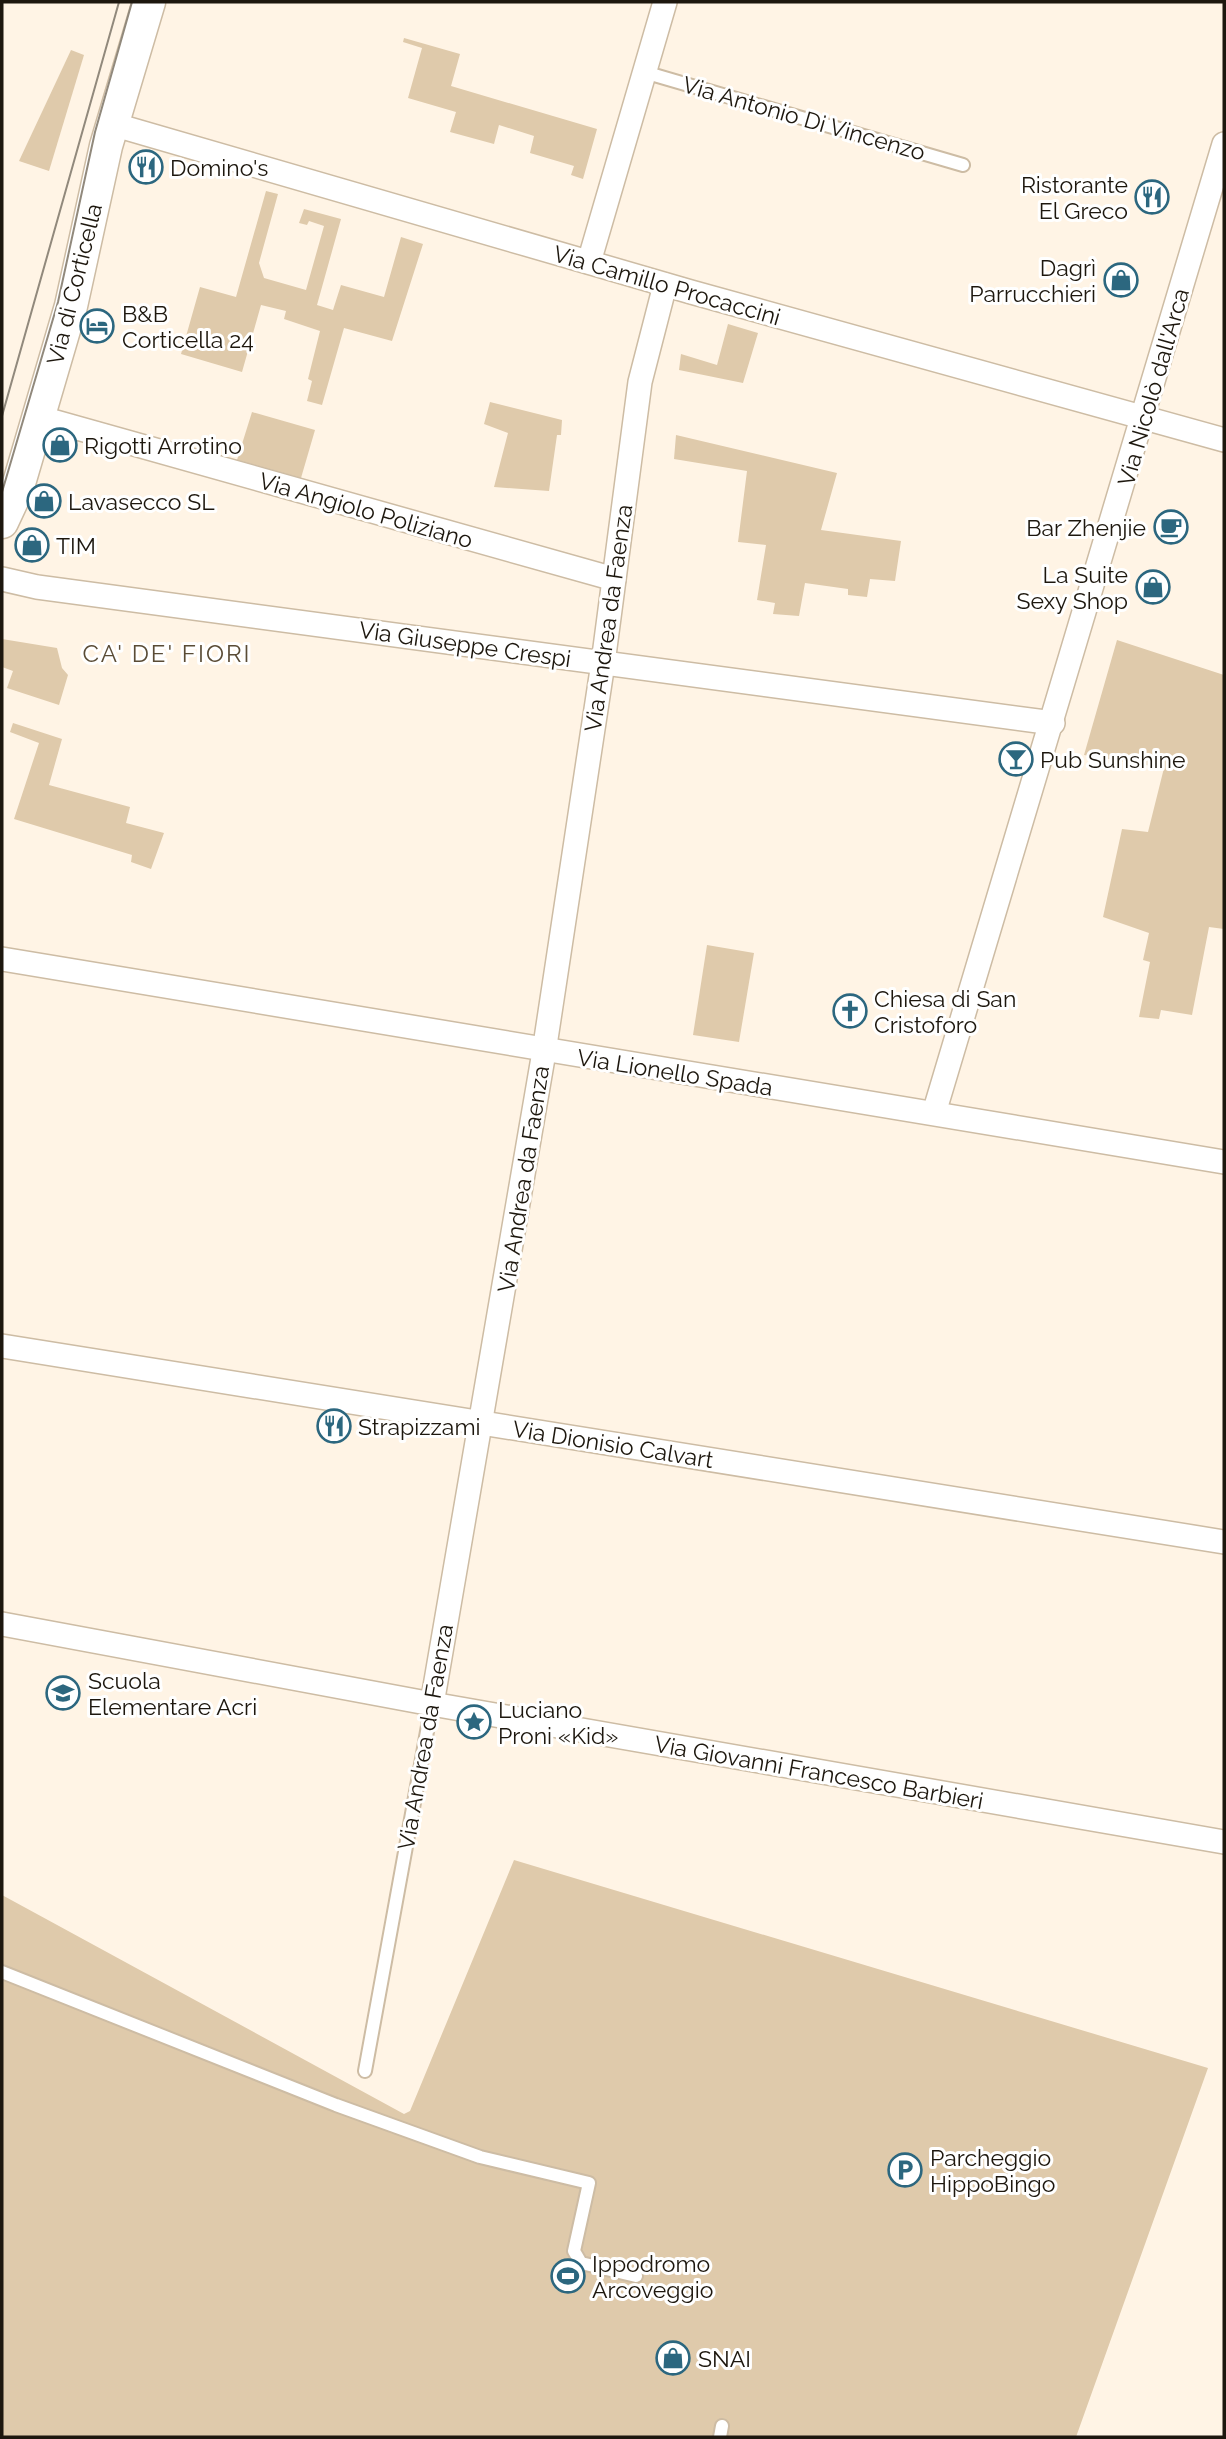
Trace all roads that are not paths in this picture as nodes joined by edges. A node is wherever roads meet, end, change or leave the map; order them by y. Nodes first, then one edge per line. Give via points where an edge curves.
1 (149, 2) edge
2 (665, 2) edge
3 (644, 72) junction
4 (112, 124) junction
5 (1224, 145) edge
6 (963, 165) dead end
7 (589, 262) junction
8 (665, 285) junction
9 (38, 417) junction
10 (1144, 417) junction
11 (1224, 440) edge
12 (2, 522) edge
13 (2, 579) edge
14 (614, 579) junction
15 (603, 663) junction
16 (1053, 723) junction
17 (2, 959) edge
18 (544, 1052) junction
19 (934, 1113) junction
20 (1224, 1162) edge
21 (2, 1346) edge
22 (482, 1422) junction
23 (1224, 1542) edge
24 (2, 1624) edge
25 (432, 1704) junction
26 (1224, 1842) edge
27 (2, 1972) edge
28 (365, 2071) dead end
29 (636, 2276) dead end

1 - 4 main road, Via di Corticella
2 - 3 street
3 - 6 lane, Via Antonio Di Vincenzo
3 - 7 street
4 - 7 street, Via Camillo Procaccini
4 - 9 main road, Via di Corticella via 76,287
5 - 10 street, Via Nicolò dall'Arca
7 - 8 street, Via Camillo Procaccini
8 - 10 street, Via Camillo Procaccini
8 - 14 street, Via Andrea da Faenza via 640,382
9 - 12 main road, Via di Corticella via 17,490
9 - 14 street, Via Angiolo Poliziano
10 - 11 street, Via Camillo Procaccini
10 - 16 street, Via Nicolò dall'Arca
13 - 15 street, Via Giuseppe Crespi
14 - 15 street, Via Andrea da Faenza
15 - 16 street, Via Giuseppe Crespi
15 - 18 street, Via Andrea da Faenza
16 - 19 street, Via Nicolò dall'Arca
17 - 18 street, Via Lionello Spada
18 - 19 street, Via Lionello Spada
18 - 22 street, Via Andrea da Faenza
19 - 20 street, Via Lionello Spada
21 - 22 street, Via Dionisio Calvart
22 - 23 street, Via Dionisio Calvart
22 - 25 street, Via Andrea da Faenza
24 - 25 street, Via Giovanni Francesco Barbieri
25 - 26 street, Via Giovanni Francesco Barbieri
25 - 28 lane, Via Andrea da Faenza
27 - 29 lane via 480,2157 589,2183 574,2251 581,2263

